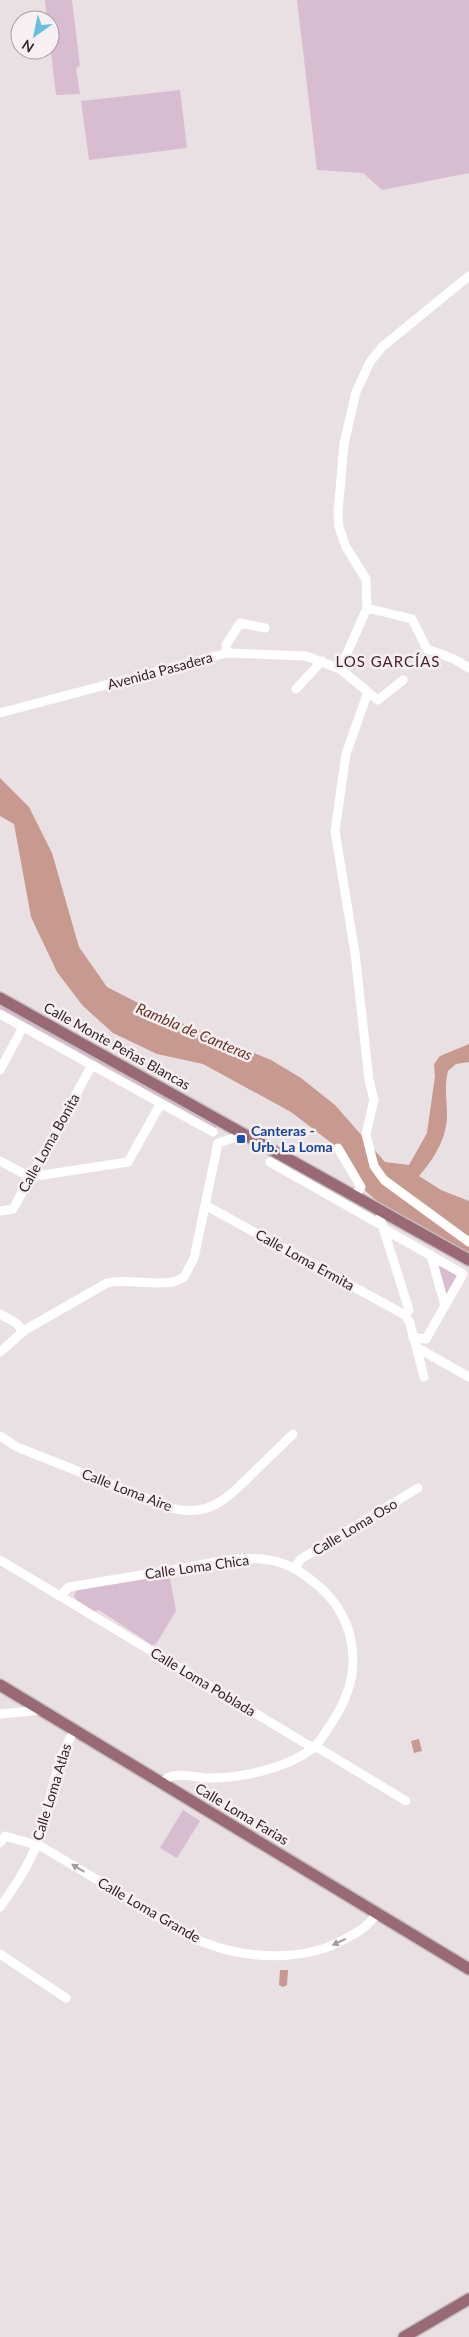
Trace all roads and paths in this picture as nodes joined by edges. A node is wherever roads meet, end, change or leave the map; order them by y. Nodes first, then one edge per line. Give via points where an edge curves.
1 (469, 276) edge
2 (367, 608) junction
3 (266, 628) dead end
4 (227, 653) junction
5 (322, 661) junction
6 (469, 668) edge
7 (340, 669) junction
8 (403, 680) dead end
9 (296, 689) dead end
10 (368, 692) junction
11 (0, 713) edge
12 (0, 998) edge
13 (0, 1014) edge
14 (24, 1027) junction
15 (92, 1065) junction
16 (0, 1070) edge
17 (160, 1102) junction
18 (220, 1120) junction
19 (240, 1131) junction
20 (214, 1132) junction
21 (218, 1143) junction
22 (338, 1148) dead end
23 (0, 1161) edge
24 (270, 1162) dead end
25 (30, 1177) junction
26 (355, 1196) junction
27 (205, 1205) junction
28 (0, 1211) edge
29 (384, 1212) junction
30 (383, 1227) junction
31 (469, 1242) edge
32 (431, 1255) junction
33 (469, 1260) edge
34 (445, 1306) junction
35 (0, 1314) edge
36 (405, 1315) junction
37 (23, 1331) junction
38 (414, 1337) junction
39 (416, 1347) junction
40 (0, 1352) edge
41 (424, 1377) dead end
42 (469, 1377) edge
43 (293, 1434) dead end
44 (0, 1436) edge
45 (418, 1488) dead end
46 (0, 1560) edge
47 (294, 1568) junction
48 (60, 1596) junction
49 (0, 1684) edge
50 (12, 1692) junction
51 (43, 1710) junction
52 (10, 1713) junction
53 (0, 1714) edge
54 (74, 1730) junction
55 (315, 1747) junction
56 (162, 1783) junction
57 (406, 1801) dead end
58 (2, 1840) edge
59 (37, 1844) junction
60 (0, 1907) edge
61 (377, 1913) junction
62 (0, 1954) edge
63 (469, 1969) edge
64 (66, 1998) dead end
65 (469, 2299) edge
66 (404, 2337) edge

1 - 2 street via 382,347 370,362 356,392 344,444 338,512 346,548 366,579
2 - 6 street via 412,619 428,649
2 - 7 street
3 - 4 street via 240,623 226,645
4 - 5 street, Avenida Pasadera via 306,656
4 - 11 street, Avenida Pasadera
5 - 7 street, Avenida Pasadera
5 - 9 street
7 - 10 street, Avenida Pasadera
8 - 10 street via 378,700
10 - 31 street via 350,745 335,831 374,1100 366,1134 369,1151 384,1180
12 - 18 main road, Calle Monte Peñas Blancas
13 - 14 street, Calle Monte Peñas Blancas
14 - 15 street, Calle Monte Peñas Blancas
14 - 16 street
15 - 17 street, Calle Monte Peñas Blancas
15 - 25 street, Calle Loma Bonita
17 - 20 street, Calle Monte Peñas Blancas
17 - 25 street via 128,1162
18 - 19 main road, Calle Monte Peñas Blancas
18 - 20 street
19 - 21 street via 236,1137
19 - 26 main road, Calle Monte Peñas Blancas
20 - 21 street
21 - 27 street
22 - 26 street via 360,1187
23 - 25 street
24 - 30 street
25 - 28 street, Calle Loma Bonita via 13,1209
26 - 29 main road, Calle Monte Peñas Blancas
27 - 36 street, Calle Loma Ermita
27 - 37 street via 192,1266 180,1280 170,1283 121,1280 107,1283
29 - 30 street via 380,1218
29 - 33 main road, Calle Monte Peñas Blancas
30 - 32 street
30 - 36 street via 409,1310
32 - 34 street
32 - 34 street via 463,1274
34 - 38 street via 426,1339
35 - 37 street
36 - 38 street
37 - 40 street
38 - 39 street
39 - 41 street
39 - 42 street
43 - 44 street, Calle Loma Aire via 228,1497 215,1506 193,1511 168,1506 17,1447
45 - 47 street, Calle Loma Oso via 301,1559
46 - 48 street, Calle Loma Poblada
47 - 48 street, Calle Loma Chica via 274,1560 231,1560 69,1587
47 - 55 street, Calle Loma Chica via 335,1604 344,1620 352,1650 352,1670 346,1696
48 - 55 street, Calle Loma Poblada
49 - 50 main road, Calle Loma Farias
50 - 51 main road, Calle Loma Farias
50 - 52 street via 20,1699 21,1705
51 - 52 street
51 - 54 main road, Calle Loma Farias
52 - 53 street
54 - 56 main road, Calle Loma Farias
54 - 59 street, Calle Loma Atlas via 65,1744
55 - 56 street, Calle Loma Chica via 252,1774 224,1778 171,1776
55 - 57 street, Calle Loma Poblada
56 - 61 main road, Calle Loma Farias
58 - 59 street, Calle Loma Grande
59 - 60 street, Calle Loma Atlas
61 -> 59 street, Calle Loma Grande via 360,1932 318,1951 265,1954 225,1949 192,1936
61 - 63 main road, Calle Loma Farias
62 - 64 street
65 - 66 main road

